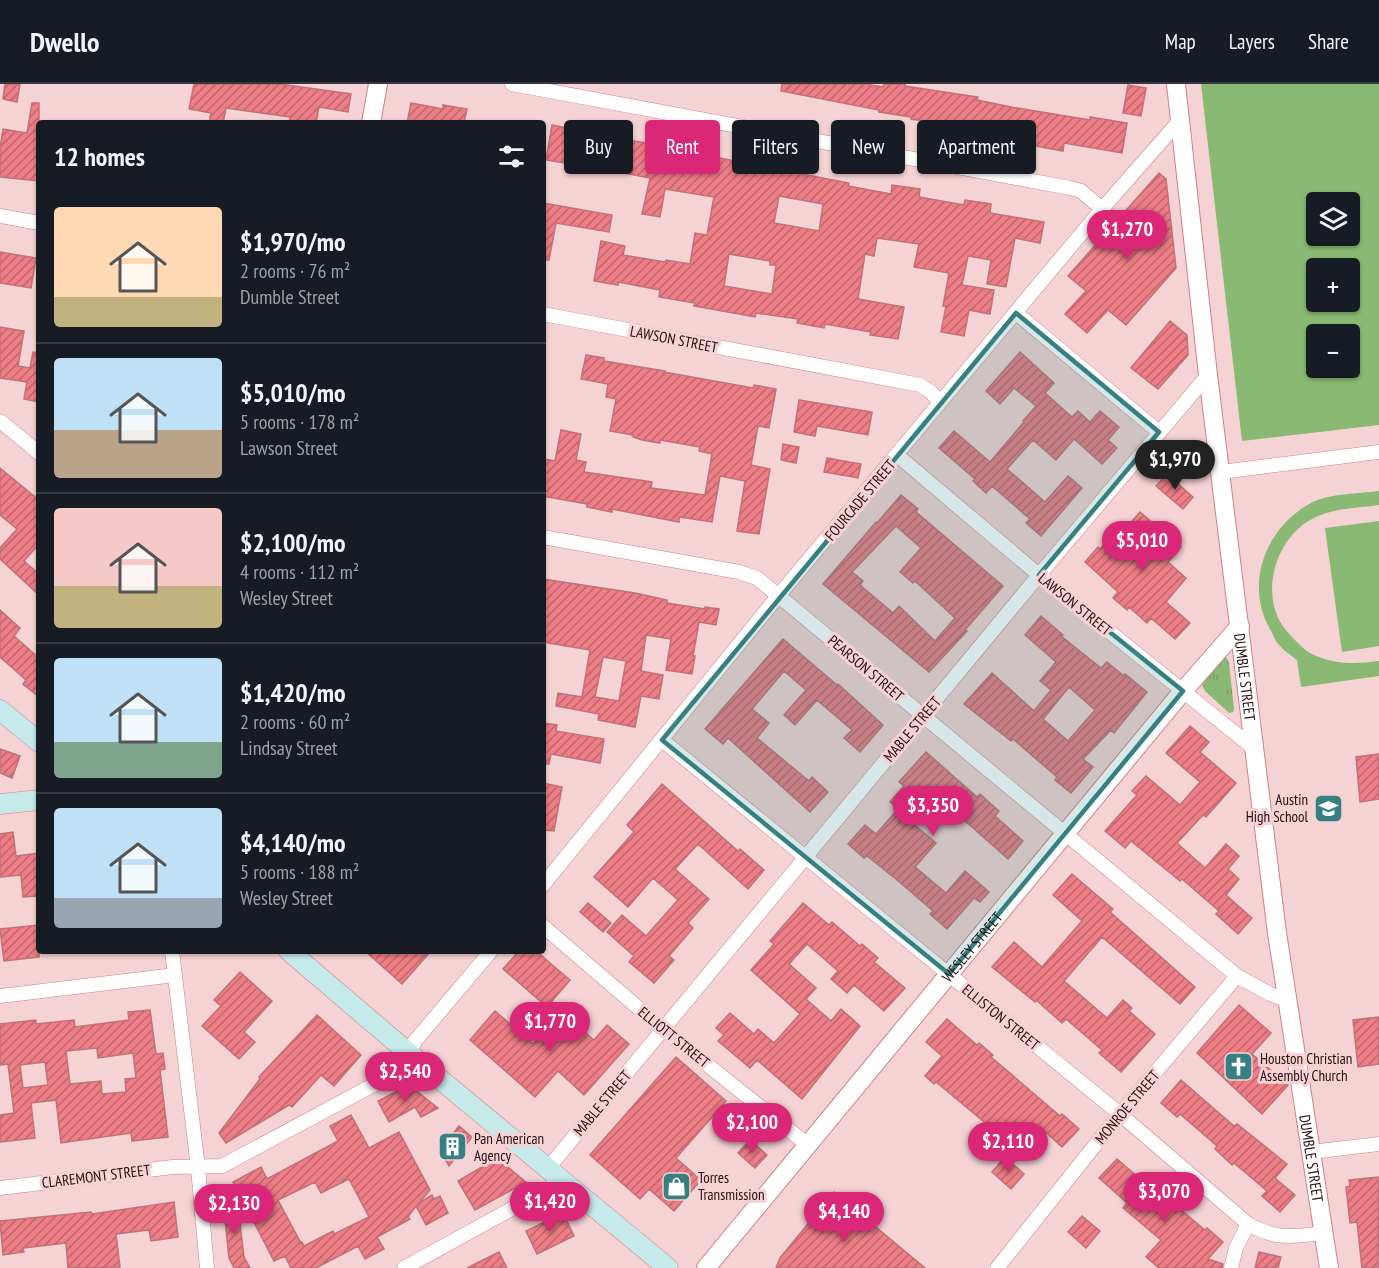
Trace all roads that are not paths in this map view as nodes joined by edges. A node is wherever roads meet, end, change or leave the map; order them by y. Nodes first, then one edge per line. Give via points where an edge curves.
1 (378, 84) edge
2 (512, 84) edge
3 (1176, 84) edge
4 (1181, 119) junction
5 (372, 120) edge
6 (1102, 209) junction
7 (0, 216) edge
8 (36, 222) edge
9 (1016, 312) junction
10 (546, 315) edge
11 (1208, 375) junction
12 (940, 403) junction
13 (0, 421) edge
14 (1159, 432) junction
15 (36, 450) edge
16 (1379, 452) edge
17 (897, 456) junction
18 (1221, 471) junction
19 (546, 538) edge
20 (1039, 575) junction
21 (779, 595) junction
22 (1240, 626) junction
23 (1183, 691) junction
24 (0, 710) edge
25 (922, 716) junction
26 (36, 740) edge
27 (662, 740) junction
28 (1256, 750) junction
29 (36, 800) edge
30 (0, 804) edge
31 (1066, 834) junction
32 (805, 856) junction
33 (546, 880) edge
34 (546, 929) edge
35 (172, 954) edge
36 (293, 954) edge
37 (488, 954) edge
38 (949, 974) junction
39 (175, 975) junction
40 (1237, 976) junction
41 (0, 996) edge
42 (1288, 1001) junction
43 (664, 1030) junction
44 (410, 1053) junction
45 (1120, 1114) junction
46 (1379, 1144) edge
47 (808, 1145) junction
48 (1311, 1152) junction
49 (549, 1167) junction
50 (198, 1168) junction
51 (564, 1180) junction
52 (0, 1188) edge
53 (1248, 1224) junction
54 (1325, 1233) junction
55 (207, 1268) edge
56 (404, 1268) edge
57 (668, 1268) edge
58 (706, 1268) edge
59 (996, 1268) edge
60 (1231, 1268) edge
61 (1329, 1268) edge

1 - 5 street
2 - 6 street via 1070,188 1088,196
3 - 4 street, DUMBLE STREET
4 - 6 street, FOURCADE STREET
4 - 11 street, DUMBLE STREET
6 - 9 street, FOURCADE STREET
7 - 8 street
9 - 12 street, FOURCADE STREET
9 - 14 street
10 - 12 street, LAWSON STREET via 920,385
11 - 14 street, MABLE STREET
11 - 18 street, DUMBLE STREET
12 - 17 street, FOURCADE STREET
13 - 15 street
14 - 20 street, MABLE STREET
16 - 18 street
17 - 20 street, LAWSON STREET
17 - 21 street, FOURCADE STREET
18 - 22 street, DUMBLE STREET
19 - 21 street, PEARSON STREET via 739,572 758,578
20 - 23 street, LAWSON STREET
20 - 25 street, MABLE STREET
21 - 25 street, PEARSON STREET
21 - 27 street, FOURCADE STREET
22 - 23 street, WESLEY STREET
22 - 28 street, DUMBLE STREET
23 - 28 street, LAWSON STREET
23 - 31 street, WESLEY STREET
24 - 26 main road
25 - 31 street, PEARSON STREET
25 - 32 street, MABLE STREET
27 - 32 street, ELLISTON STREET
27 - 33 street, FOURCADE STREET
28 - 42 street, DUMBLE STREET
29 - 30 main road
31 - 38 street, WESLEY STREET
31 - 40 street, PEARSON STREET
32 - 38 street, ELLISTON STREET
32 - 43 street, MABLE STREET
34 - 43 street, ELLIOTT STREET
35 - 39 street
36 - 44 main road
37 - 44 street via 415,1041
38 - 45 street, ELLISTON STREET
38 - 47 street, WESLEY STREET
39 - 41 street
39 - 50 street
40 - 42 street, PEARSON STREET
40 - 45 street, MONROE STREET
42 - 48 street, DUMBLE STREET
43 - 47 street, ELLIOTT STREET
43 - 49 street, MABLE STREET
44 - 49 main road
44 - 50 street, CLAREMONT STREET via 403,1069 222,1166
45 - 53 street, ELLISTON STREET
45 - 59 street, MONROE STREET
46 - 48 street
47 - 58 street, WESLEY STREET
48 - 54 street, DUMBLE STREET
49 - 51 main road
50 - 52 street, CLAREMONT STREET via 173,1167
50 - 55 street
51 - 56 street
51 - 57 main road
53 - 54 street, ELLISTON STREET via 1266,1234 1283,1237
53 - 60 street
54 - 61 street, DUMBLE STREET

